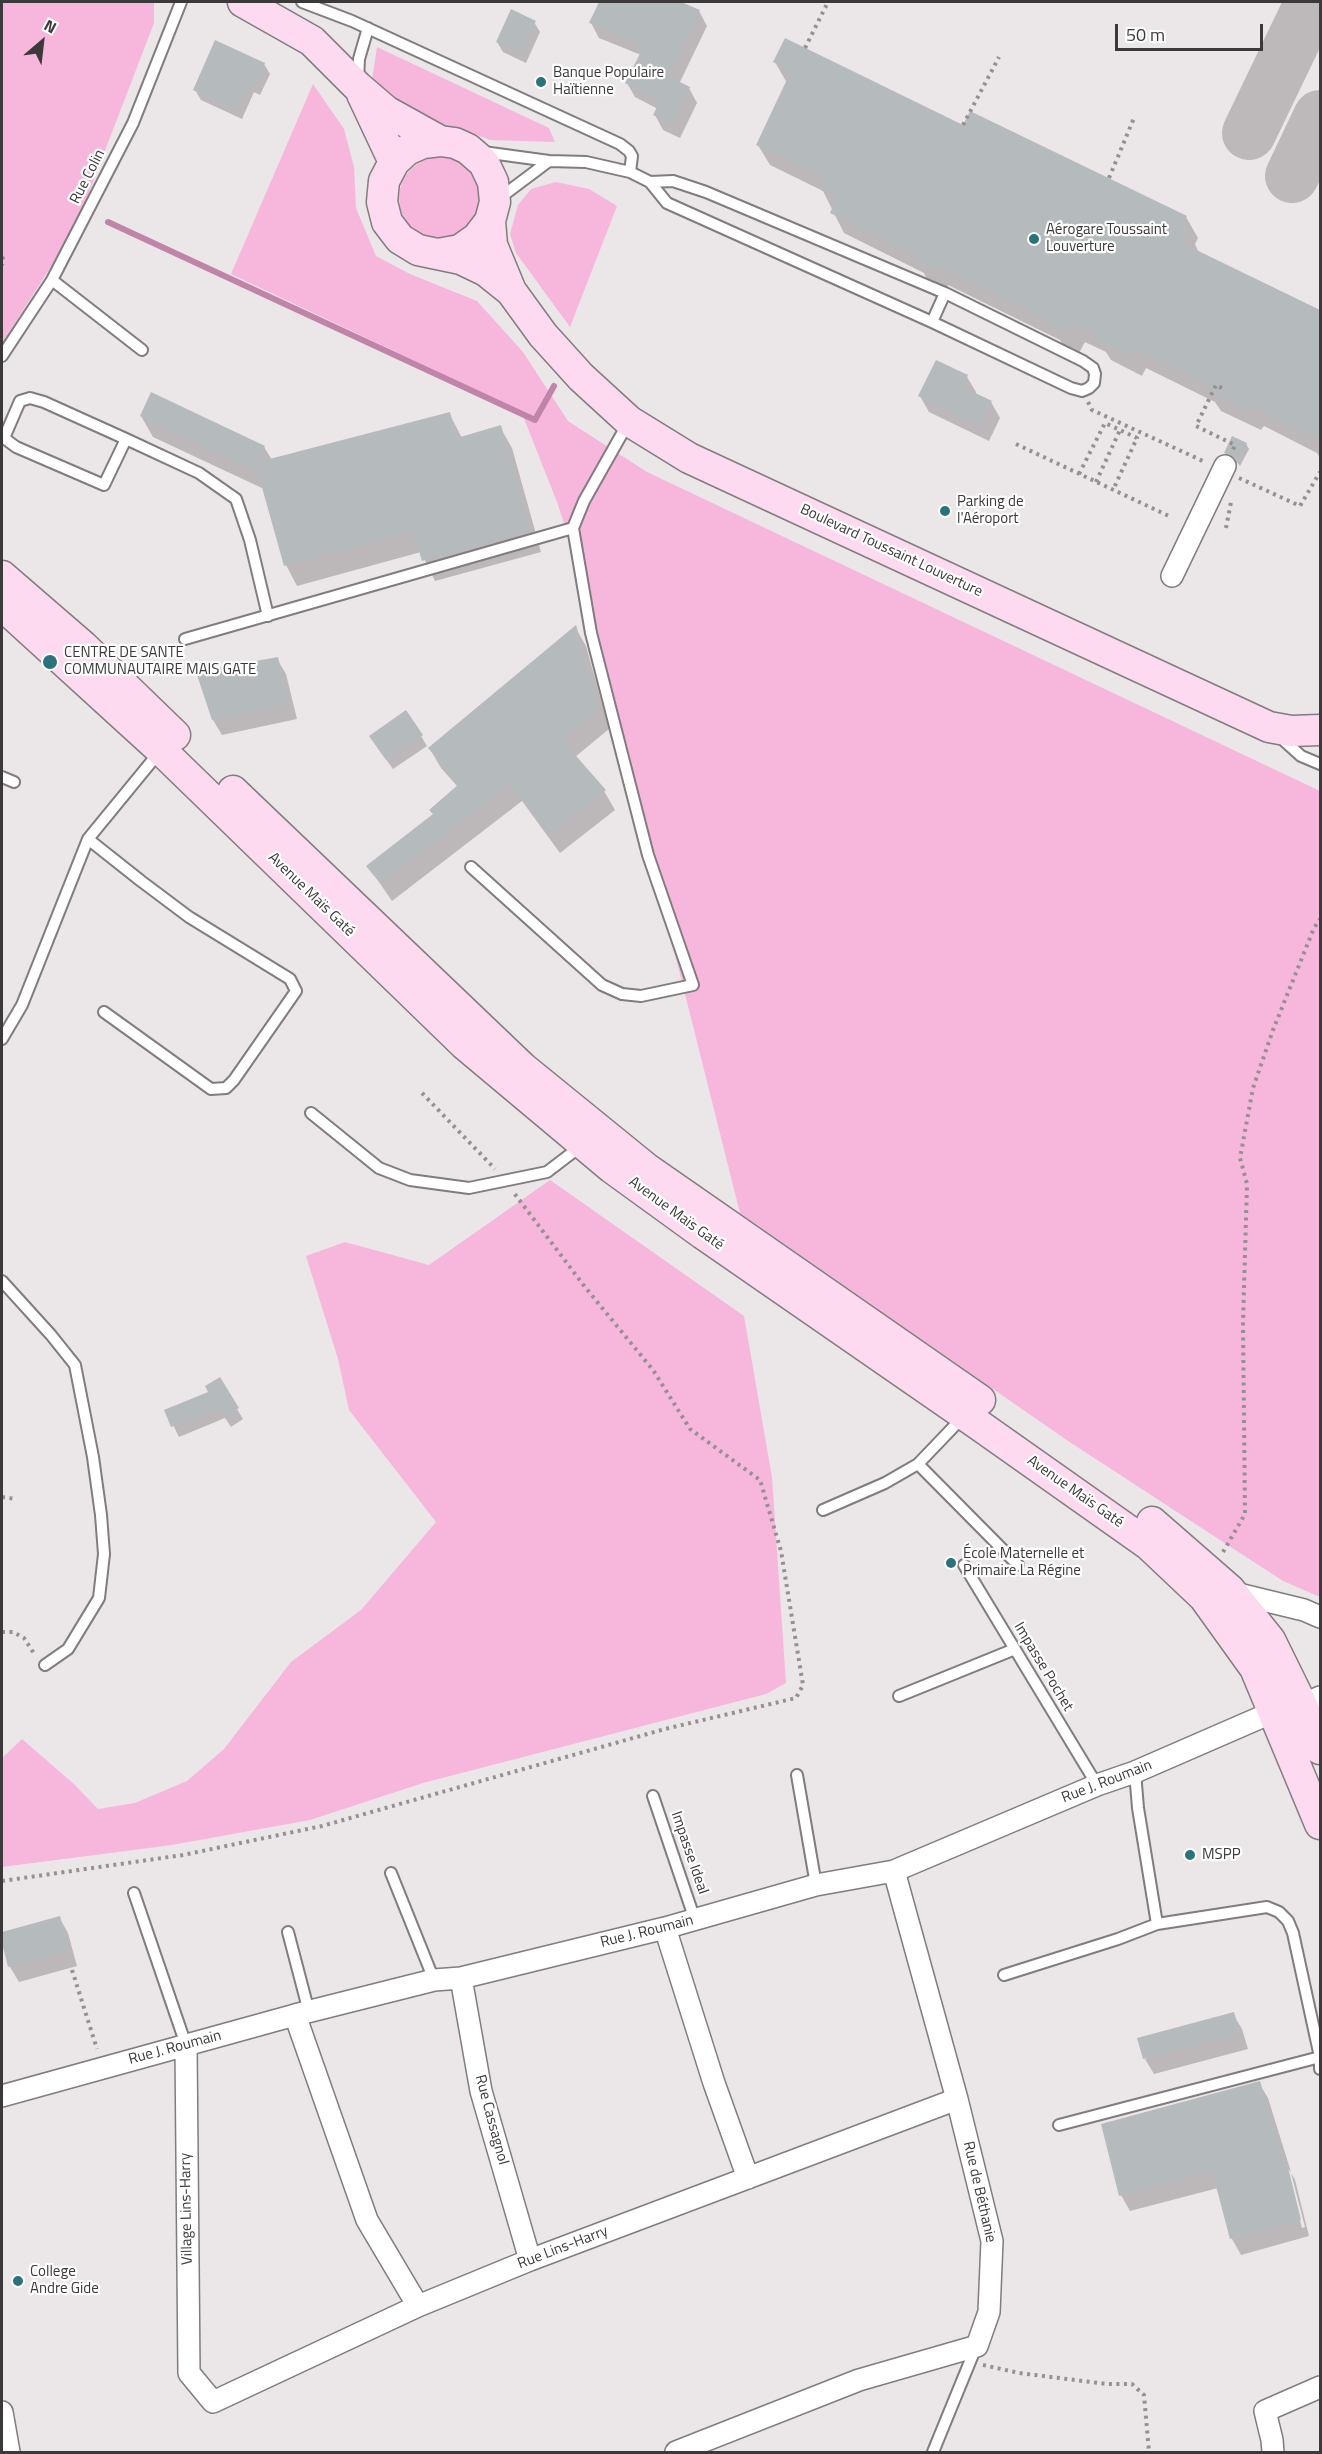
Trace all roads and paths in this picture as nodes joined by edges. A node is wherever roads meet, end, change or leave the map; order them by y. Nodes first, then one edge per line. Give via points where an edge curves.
1 (181, 2) edge
2 (243, 2) edge
3 (302, 2) edge
4 (828, 2) edge
5 (368, 28) junction
6 (805, 48) dead end
7 (999, 57) dead end
8 (358, 87) junction
9 (1134, 118) dead end
10 (963, 125) dead end
11 (440, 141) junction
12 (468, 149) junction
13 (549, 161) junction
14 (394, 162) junction
15 (630, 172) junction
16 (1108, 178) dead end
17 (650, 182) junction
18 (492, 212) junction
19 (438, 254) junction
20 (2, 257) edge
21 (2, 265) edge
22 (52, 280) junction
23 (511, 291) junction
24 (945, 293) junction
25 (932, 322) junction
26 (142, 350) dead end
27 (2, 356) edge
28 (1222, 388) dead end
29 (1082, 391) junction
30 (628, 421) junction
31 (1120, 430) junction
32 (126, 439) junction
33 (1016, 444) dead end
34 (1224, 468) junction
35 (1320, 472) edge
36 (1079, 474) junction
37 (1096, 482) junction
38 (1113, 490) junction
39 (1171, 517) dead end
40 (573, 528) junction
41 (2, 576) edge
42 (1172, 576) dead end
43 (2, 605) edge
44 (268, 616) junction
45 (185, 639) dead end
46 (1269, 727) junction
47 (1320, 730) edge
48 (167, 741) junction
49 (1320, 764) edge
50 (2, 777) edge
51 (14, 782) dead end
52 (88, 839) junction
53 (471, 867) dead end
54 (1320, 919) edge
55 (104, 1012) dead end
56 (2, 1039) edge
57 (422, 1094) dead end
58 (311, 1113) dead end
59 (584, 1144) junction
60 (505, 1182) junction
61 (2, 1281) edge
62 (964, 1415) junction
63 (918, 1464) junction
64 (2, 1497) edge
65 (15, 1499) dead end
66 (823, 1510) dead end
67 (964, 1565) dead end
68 (1018, 1565) dead end
69 (1216, 1587) junction
70 (1320, 1617) edge
71 (2, 1632) edge
72 (1015, 1649) junction
73 (45, 1665) joint
74 (899, 1696) dead end
75 (1311, 1701) edge
76 (1273, 1712) junction
77 (1320, 1749) edge
78 (1135, 1772) junction
79 (797, 1775) dead end
80 (1097, 1785) junction
81 (653, 1796) dead end
82 (1320, 1824) edge
83 (894, 1871) junction
84 (391, 1873) dead end
85 (2, 1881) edge
86 (816, 1885) junction
87 (134, 1893) dead end
88 (695, 1920) junction
89 (1157, 1924) junction
90 (665, 1928) junction
91 (288, 1932) dead end
92 (72, 1970) dead end
93 (1004, 1975) dead end
94 (461, 1978) junction
95 (434, 1980) junction
96 (302, 2014) junction
97 (186, 2045) junction
98 (1320, 2057) edge
99 (103, 2067) junction
100 (1320, 2069) edge
101 (2, 2096) edge
102 (957, 2099) junction
103 (1059, 2125) dead end
104 (748, 2178) junction
105 (530, 2260) junction
106 (418, 2306) junction
107 (974, 2354) junction
108 (189, 2373) joint
109 (1320, 2386) edge
110 (2, 2412) edge
111 (9, 2452) edge
112 (678, 2452) edge
113 (933, 2452) edge
114 (1149, 2452) edge
115 (1273, 2452) edge

1 - 22 lane, Rue Colin via 133,123
2 - 8 main road via 312,41
3 - 5 lane
4 - 6 path
5 - 8 lane via 359,59
5 - 15 lane via 620,144 632,156
7 - 10 path
8 - 11 main road via 386,111
8 - 14 main road
9 - 16 path
11 - 12 main road
11 - 14 main road via 407,150
12 - 13 lane
12 - 18 main road via 484,163 493,182
13 - 15 lane via 586,162
13 - 18 lane
14 - 19 main road via 384,181 382,202 387,222 400,239 418,250
15 - 17 lane
17 - 24 lane via 673,181 706,192
17 - 25 lane via 667,203
18 - 19 main road via 477,238 459,250
18 - 23 main road, Boulevard Toussaint Louverture via 492,245
19 - 23 main road, Boulevard Toussaint Louverture via 486,271
20 - 21 path
22 - 26 lane
22 - 27 lane, Rue Colin
23 - 30 main road, Boulevard Toussaint Louverture via 543,335
24 - 25 lane
24 - 29 lane via 1093,368 1094,383
25 - 29 lane
28 - 34 path via 1216,385 1196,426 1235,445
29 - 34 path via 1092,410
30 - 40 lane
30 - 46 main road, Boulevard Toussaint Louverture via 689,458
31 - 36 path via 1105,423
31 - 37 path
31 - 38 path via 1137,438
32 - 32 lane via 104,485 16,447 4,438 20,400 30,398
32 - 44 lane via 199,472 236,499
33 - 36 path
34 - 35 path via 1300,506
34 - 42 street
36 - 37 path
37 - 38 path
38 - 39 path
40 - 44 lane
40 - 53 lane via 591,633 648,855 693,985 641,996 622,994 602,985
41 - 48 main road, Avenue Maïs Gaté via 83,646
43 - 48 main road, Avenue Maïs Gaté
44 - 45 lane
46 - 47 main road, Boulevard Toussaint Louverture
46 - 49 lane via 1301,756
48 - 52 lane
48 - 59 main road, Avenue Maïs Gaté via 464,1044
48 - 69 main road, Avenue Maïs Gaté via 523,1068 637,1161 1151,1521
50 - 51 lane
52 - 55 lane via 189,916 290,979 296,991 226,1088 211,1089
52 - 56 lane via 22,1005
54 - 69 path via 1253,1088 1240,1158 1248,1184 1243,1323 1245,1514 1225,1545
57 - 60 path
58 - 60 lane via 379,1168 410,1180 469,1188
59 - 60 lane via 547,1172
59 - 62 main road, Avenue Maïs Gaté via 703,1234
60 - 85 path via 654,1370 690,1429 760,1480 781,1551 803,1685 796,1698 665,1729 322,1826 183,1855
61 - 73 lane via 75,1365 101,1515 104,1554 99,1598 68,1649
62 - 63 lane
62 - 69 main road, Avenue Maïs Gaté via 1149,1545
63 - 66 lane
63 - 68 lane
64 - 65 path
67 - 72 lane, Impasse Pochet
69 - 70 street
69 - 75 main road, Avenue Maïs Gaté via 1270,1640
69 - 76 main road, Avenue Maïs Gaté
71 - 73 path via 24,1638
72 - 74 lane
72 - 80 lane, Impasse Pochet
75 - 76 street, Rue J. Roumain
75 - 77 main road, Avenue Maïs Gaté
76 - 78 street, Rue J. Roumain
76 - 82 main road, Avenue Maïs Gaté
78 - 80 street, Rue J. Roumain
78 - 89 lane
79 - 86 lane
80 - 83 street, Rue J. Roumain
81 - 88 lane, Impasse Ideal
83 - 86 street, Rue J. Roumain
83 - 102 street, Rue de Béthanie
84 - 95 lane
86 - 88 street, Rue J. Roumain
87 - 97 lane
88 - 90 street, Rue J. Roumain
89 - 93 lane
89 - 98 lane via 1267,1907 1279,1912 1293,1933
90 - 94 street, Rue J. Roumain
90 - 104 street
91 - 96 lane
92 - 99 path
94 - 95 street, Rue J. Roumain
94 - 105 street, Rue Cassagnol via 481,2091
95 - 96 street, Rue J. Roumain
96 - 97 street, Rue J. Roumain
96 - 106 street via 368,2220
97 - 99 street, Rue J. Roumain
97 - 108 street, Village Lins-Harry
98 - 100 lane
98 - 103 lane
99 - 101 street, Rue J. Roumain
102 - 104 street, Rue Lins-Harry
102 - 107 street, Rue de Béthanie via 992,2241 989,2312
104 - 105 street, Rue Lins-Harry
105 - 106 street, Rue Lins-Harry
106 - 108 street, Rue Lins-Harry via 213,2402
107 - 112 street via 859,2380
107 - 113 lane
107 - 114 path via 1019,2373 1132,2384 1144,2395
109 - 115 street via 1265,2411
110 - 111 street

